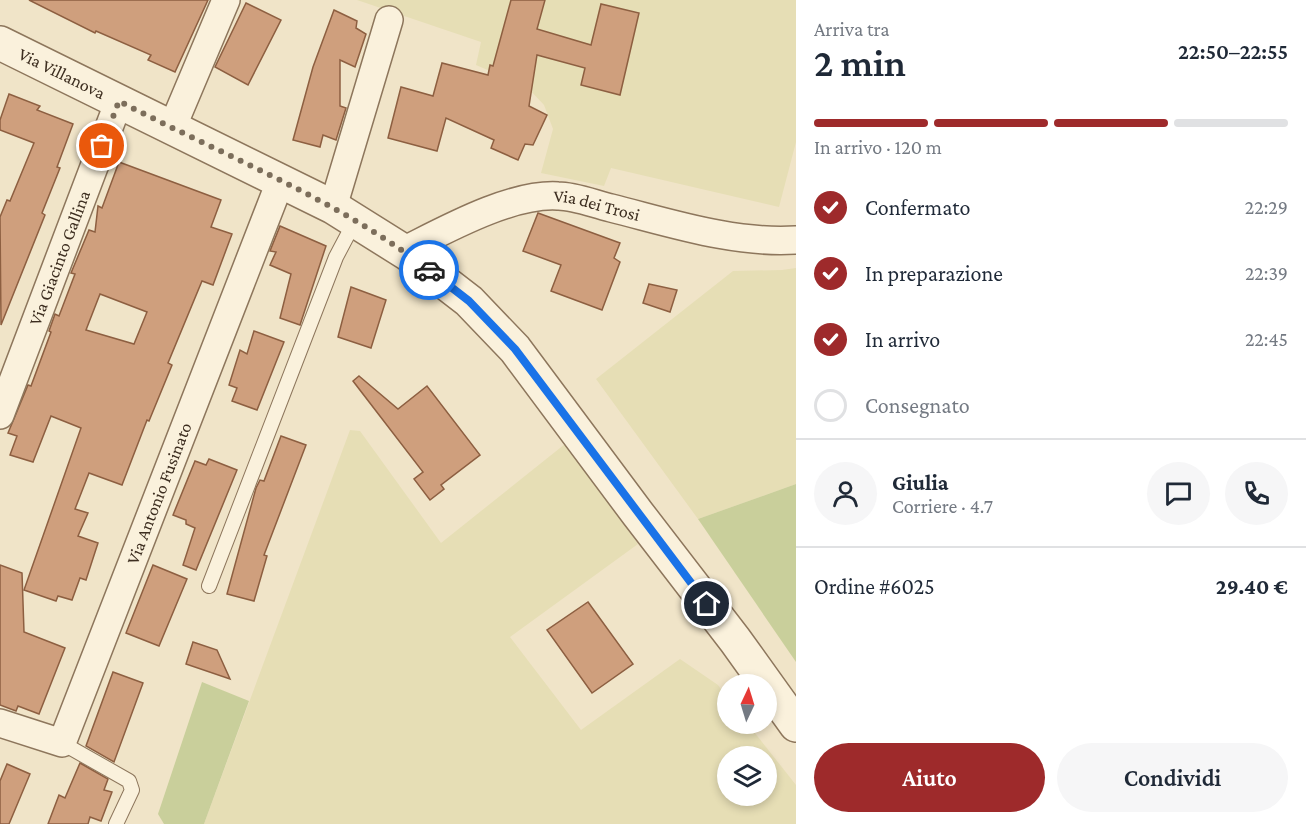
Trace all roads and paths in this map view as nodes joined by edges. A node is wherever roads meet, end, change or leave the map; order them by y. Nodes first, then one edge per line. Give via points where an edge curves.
1 (226, 0) edge
2 (389, 20) dead end
3 (0, 43) edge
4 (119, 101) junction
5 (172, 128) junction
6 (280, 182) junction
7 (344, 214) junction
8 (796, 240) edge
9 (403, 251) junction
10 (0, 415) edge
11 (209, 586) dead end
12 (0, 723) edge
13 (796, 725) edge
14 (62, 743) junction
15 (116, 824) edge

1 - 5 street
2 - 7 street
3 - 4 street, Via Villanova
4 - 5 street, Via Villanova
4 - 10 street, Via Giacinto Gallina
5 - 6 street, Via Villanova
6 - 7 street, Via Villanova
6 - 14 street, Via Antonio Fusinato
7 - 9 street, Via Villanova
7 - 11 lane via 336,257
8 - 9 street, Via dei Trosi via 752,239 704,231 559,196 531,198 476,215
9 - 13 street, Via Villanova via 469,301 515,349
12 - 14 street
14 - 15 lane via 129,781 132,790

